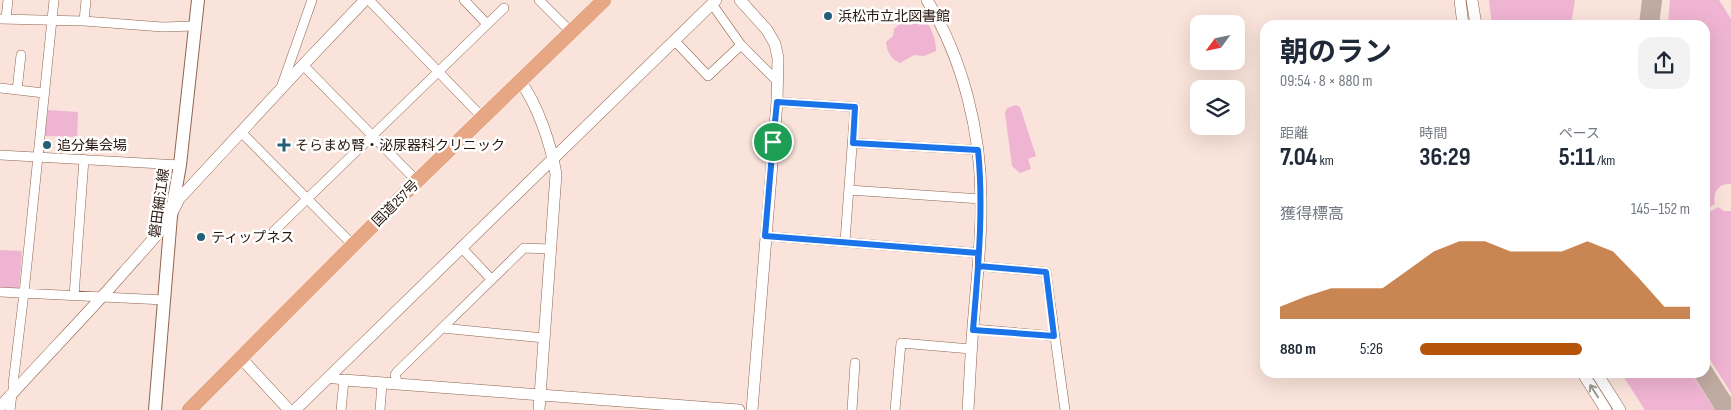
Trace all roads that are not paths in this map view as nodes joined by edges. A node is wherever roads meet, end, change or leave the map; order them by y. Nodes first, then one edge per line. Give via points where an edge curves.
1 (8, 0) edge
2 (54, 0) edge
3 (86, 0) edge
4 (198, 0) edge
5 (312, 0) edge
6 (367, 0) edge
7 (464, 0) edge
8 (539, 0) edge
9 (604, 0) edge
10 (740, 0) edge
11 (927, 0) edge
12 (1460, 0) edge
13 (1472, 0) edge
14 (714, 2) edge
15 (504, 8) dead end
16 (3, 19) edge
17 (52, 20) junction
18 (1462, 20) edge
19 (1475, 20) edge
20 (84, 21) junction
21 (488, 24) junction
22 (195, 26) junction
23 (571, 32) junction
24 (674, 40) junction
25 (741, 45) junction
26 (21, 55) dead end
27 (303, 65) junction
28 (438, 71) junction
29 (776, 80) junction
30 (520, 81) junction
31 (0, 88) edge
32 (281, 88) junction
33 (17, 90) junction
34 (44, 93) junction
35 (777, 102) junction
36 (483, 118) junction
37 (242, 132) junction
38 (372, 134) junction
39 (853, 143) junction
40 (978, 150) junction
41 (0, 155) edge
42 (38, 156) junction
43 (554, 158) junction
44 (84, 159) junction
45 (180, 165) junction
46 (417, 181) junction
47 (849, 190) junction
48 (307, 198) junction
49 (982, 199) junction
50 (171, 216) junction
51 (274, 231) dead end
52 (765, 236) junction
53 (845, 241) junction
54 (353, 245) junction
55 (460, 247) junction
56 (550, 249) junction
57 (978, 253) junction
58 (978, 266) junction
59 (491, 279) junction
60 (0, 292) edge
61 (24, 293) junction
62 (74, 296) junction
63 (102, 298) junction
64 (164, 300) junction
65 (442, 328) junction
66 (973, 330) junction
67 (1054, 336) junction
68 (544, 338) junction
69 (972, 349) junction
70 (240, 357) junction
71 (855, 363) dead end
72 (327, 378) junction
73 (1586, 378) edge
74 (1600, 378) edge
75 (344, 380) junction
76 (382, 383) junction
77 (398, 384) junction
78 (13, 393) junction
79 (540, 394) junction
80 (0, 406) edge
81 (643, 406) edge
82 (10, 410) edge
83 (155, 410) edge
84 (190, 410) edge
85 (289, 410) edge
86 (295, 410) edge
87 (341, 410) edge
88 (380, 410) edge
89 (539, 410) edge
90 (739, 410) edge
91 (752, 410) edge
92 (852, 410) edge
93 (895, 410) edge
94 (968, 410) edge
95 (1065, 410) edge
96 (1606, 410) edge
97 (1620, 410) edge

1 - 16 street
2 - 17 street
3 - 20 street
4 - 22 main road, 磐田細江線
5 - 32 street
6 - 27 street
6 - 28 street
7 - 21 street
8 - 23 street
9 - 23 highway, 国道257号
10 - 29 street via 775,44 778,58
11 - 40 street via 958,66
12 - 18 street
13 - 19 street
14 - 24 street
14 - 25 street
15 - 21 street
16 - 17 street
17 - 20 street
17 - 34 street
20 - 22 street
21 - 28 street
22 - 45 main road, 磐田細江線
23 - 30 highway, 国道257号
24 - 25 street via 708,76
24 - 43 street
25 - 29 street
26 - 33 street
27 - 32 street
27 - 38 street
28 - 36 street
28 - 38 street
29 - 35 street
30 - 36 highway, 国道257号
30 - 43 street
31 - 33 street
32 - 37 street
33 - 34 street
34 - 42 street
35 - 39 street via 855,107
35 - 52 street
36 - 46 highway, 国道257号
37 - 48 street
37 - 50 street via 179,199
38 - 46 street
38 - 48 street
39 - 40 street
39 - 47 street
40 - 49 street
41 - 42 street
42 - 44 street
42 - 61 street
43 - 55 street
43 - 56 street via 556,174
44 - 45 street
44 - 62 street
45 - 50 main road, 磐田細江線
46 - 54 highway, 国道257号
47 - 49 street
47 - 53 street
48 - 51 street
48 - 54 street
49 - 57 street
50 - 63 street
50 - 64 main road, 磐田細江線
52 - 53 street
52 - 91 street
53 - 57 street
54 - 70 highway, 国道257号
55 - 59 street
55 - 72 street
56 - 59 street via 524,248
56 - 68 street
57 - 58 street
58 - 66 street
58 - 67 street via 1046,272
59 - 65 street
60 - 61 street
61 - 62 street
61 - 78 street
62 - 63 street
63 - 64 street
63 - 78 street
64 - 83 main road, 磐田細江線
65 - 68 street
65 - 77 street via 397,372
66 - 67 street
66 - 69 street
67 - 95 street
68 - 79 street
69 - 93 street via 901,343
69 - 94 street
70 - 84 highway, 国道257号
70 - 85 street
71 - 92 street
72 - 75 street
72 - 86 street
96 -> 73 street
74 - 97 street
75 - 76 street
75 - 87 street
76 - 77 street
76 - 88 street
77 - 79 street
78 - 80 street
78 - 82 street
79 - 81 street
79 - 89 street
81 - 90 street

